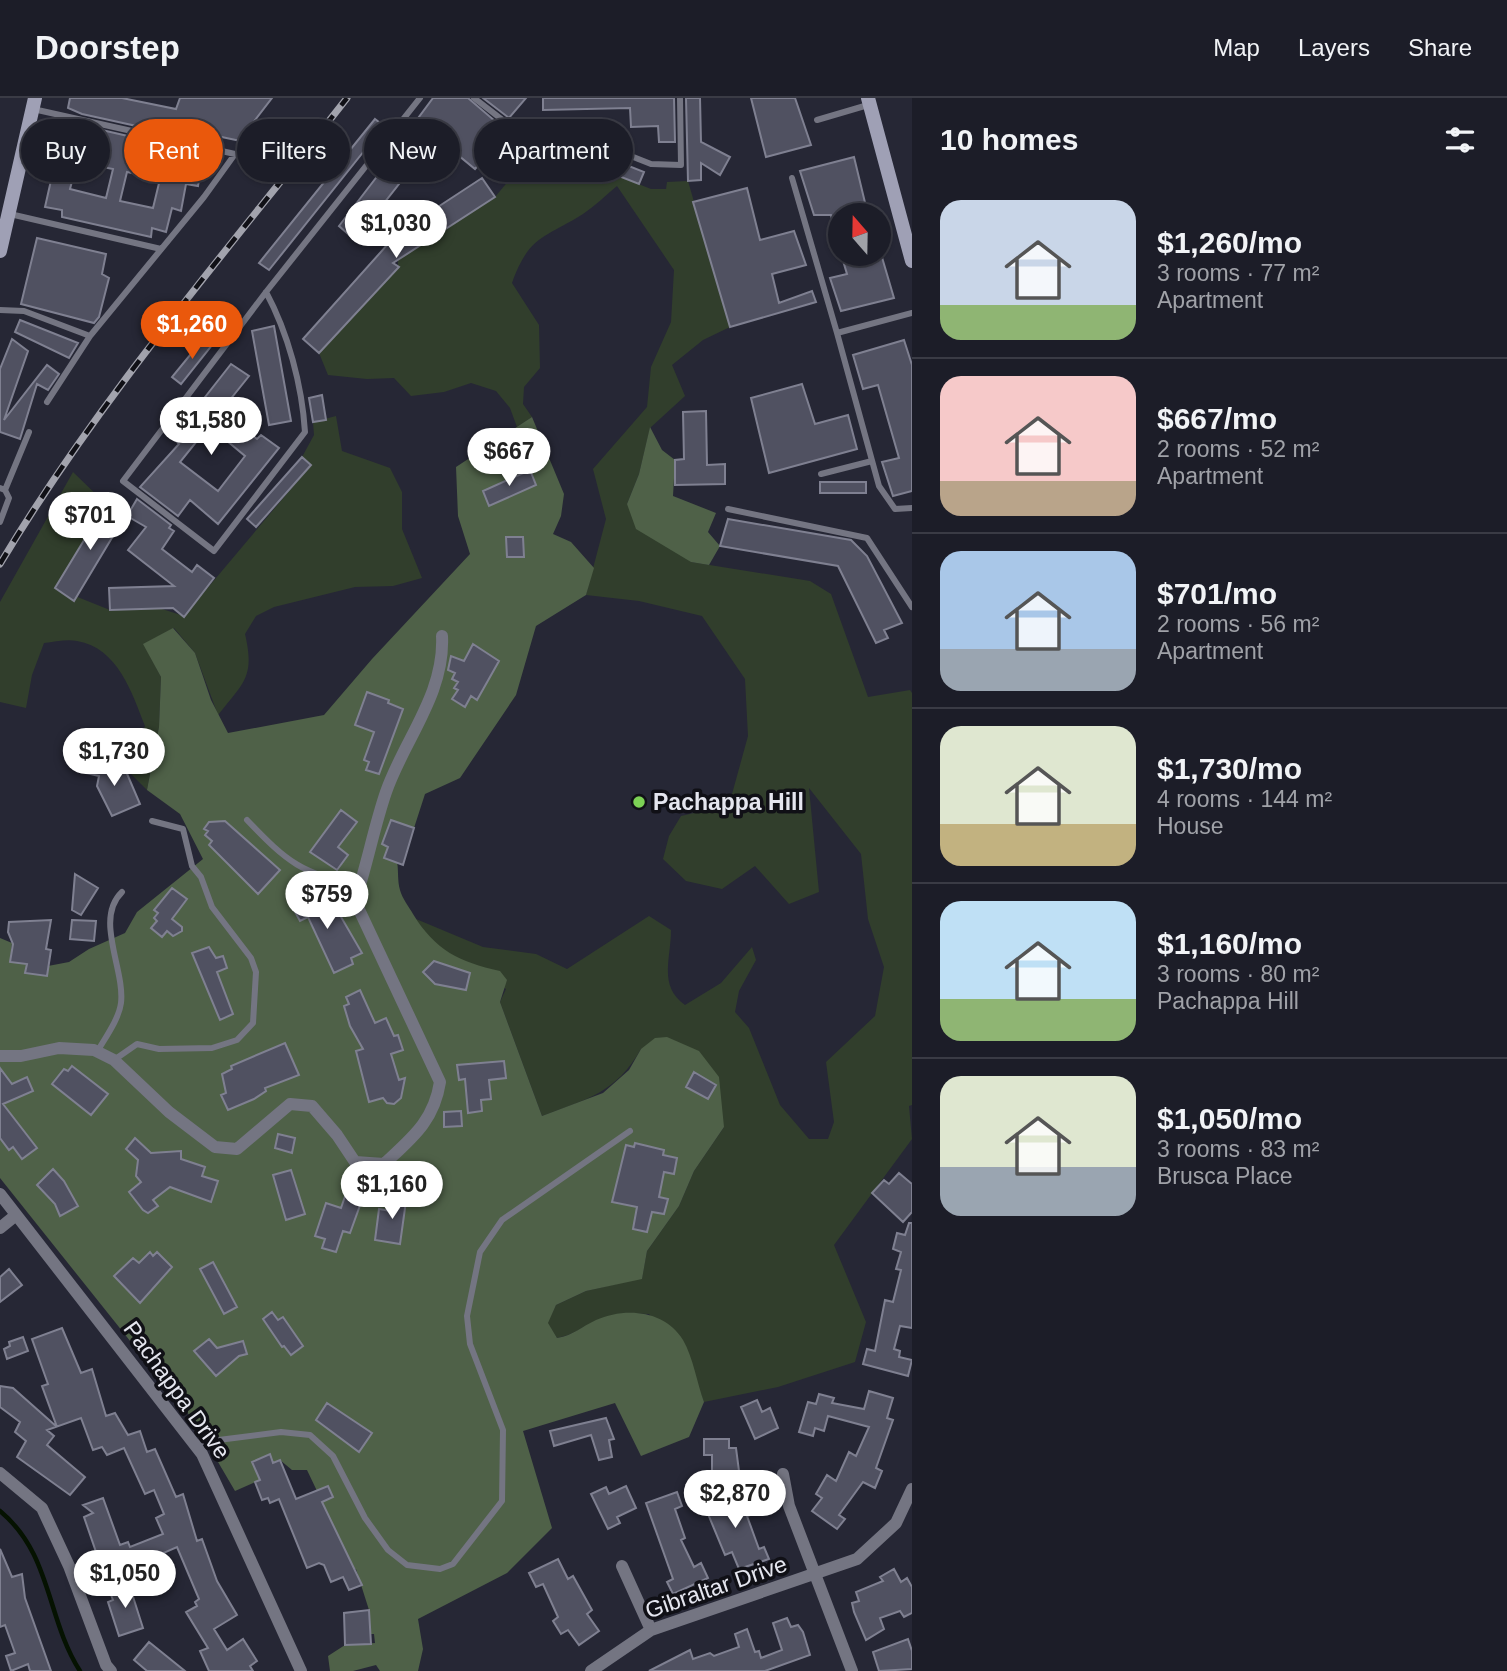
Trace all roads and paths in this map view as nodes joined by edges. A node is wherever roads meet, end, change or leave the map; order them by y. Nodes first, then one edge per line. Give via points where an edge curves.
1 (420, 98) edge
2 (474, 98) edge
3 (680, 98) edge
4 (869, 102) edge
5 (34, 103) edge
6 (817, 120) dead end
7 (792, 178) dead end
8 (10, 214) junction
9 (161, 249) junction
10 (0, 251) edge
11 (912, 261) edge
12 (266, 292) junction
13 (0, 310) edge
14 (912, 313) edge
15 (837, 333) junction
16 (90, 336) junction
17 (47, 402) dead end
18 (29, 432) dead end
19 (872, 461) junction
20 (821, 474) dead end
21 (3, 489) edge
22 (727, 509) dead end
23 (912, 509) edge
24 (0, 522) edge
25 (912, 607) edge
26 (442, 636) dead end
27 (247, 820) dead end
28 (152, 821) dead end
29 (360, 887) junction
30 (122, 892) dead end
31 (97, 1052) junction
32 (0, 1056) edge
33 (114, 1060) junction
34 (629, 1131) dead end
35 (0, 1194) edge
36 (16, 1215) junction
37 (0, 1228) edge
38 (195, 1443) junction
39 (0, 1473) edge
40 (783, 1474) dead end
41 (912, 1489) edge
42 (622, 1566) dead end
43 (816, 1575) junction
44 (651, 1630) junction
45 (111, 1671) edge
46 (300, 1671) edge
47 (591, 1671) edge
48 (852, 1671) edge

1 - 12 lane
2 - 3 lane via 518,132 575,134 651,164 681,166
4 - 6 lane
4 - 11 street
5 - 8 street
5 - 9 lane via 235,154
7 - 15 lane
8 - 9 lane
8 - 10 street
9 - 16 lane
12 - 12 lane via 282,321 305,432 214,551 123,481
13 - 16 lane via 24,311
14 - 15 lane
15 - 19 lane
16 - 17 lane
18 - 21 lane
19 - 20 lane
19 - 23 lane via 889,504 899,510
21 - 24 lane via 9,498
22 - 25 lane via 867,538
26 - 29 street via 437,684 386,792
27 - 29 lane via 287,861
28 - 33 lane via 183,829 192,866 212,907 251,958 256,972 253,1023 237,1040 212,1048 159,1049 137,1044
29 - 33 street via 355,901 440,1082 436,1106 384,1164 355,1162 312,1106 290,1104 237,1149 215,1147 169,1112
30 - 31 lane via 111,906 121,1008
31 - 32 street via 59,1048
31 - 33 street
34 - 38 lane via 502,1220 480,1252 467,1316 470,1344 503,1430 502,1502 453,1564 440,1569 407,1565 388,1550 365,1518 333,1456 310,1435 281,1432
35 - 36 street, Pachappa Drive
36 - 37 street
36 - 38 street, Pachappa Drive
38 - 46 street, Pachappa Drive
39 - 45 street via 42,1508
40 - 43 street via 789,1506
41 - 43 street, Gibraltar Drive via 896,1523 857,1559
42 - 44 street
43 - 44 street, Gibraltar Drive
43 - 48 street
44 - 47 street, Gibraltar Drive

